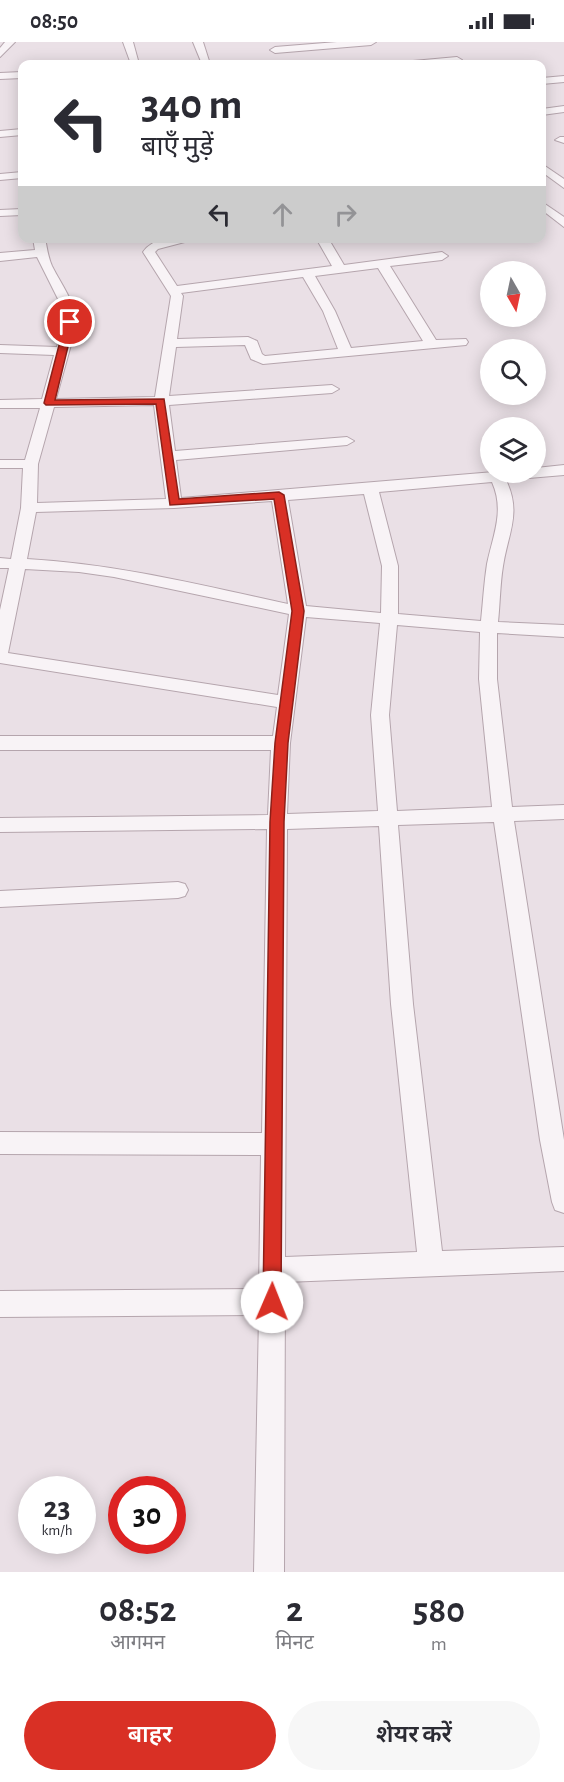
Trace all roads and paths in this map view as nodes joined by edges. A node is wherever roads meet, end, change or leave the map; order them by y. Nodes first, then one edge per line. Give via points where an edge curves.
1 (10, 42) edge
2 (128, 42) edge
3 (198, 42) edge
4 (371, 42) edge
5 (274, 50) edge
6 (0, 54) edge
7 (134, 60) edge
8 (205, 60) edge
9 (18, 75) edge
10 (0, 76) edge
11 (564, 79) edge
12 (546, 81) edge
13 (564, 110) edge
14 (546, 112) edge
15 (18, 132) edge
16 (0, 134) edge
17 (546, 170) edge
18 (18, 175) edge
19 (0, 177) edge
20 (561, 180) edge
21 (564, 203) edge
22 (546, 205) edge
23 (546, 209) edge
24 (18, 212) edge
25 (0, 213) edge
26 (564, 224) edge
27 (168, 243) edge
28 (325, 243) edge
29 (40, 246) edge
30 (0, 256) edge
31 (442, 256) dead end
32 (382, 264) junction
33 (340, 269) junction
34 (307, 273) junction
35 (174, 290) junction
36 (171, 342) junction
37 (461, 342) dead end
38 (432, 345) junction
39 (0, 349) edge
40 (63, 351) junction
41 (346, 352) junction
42 (332, 389) dead end
43 (161, 401) junction
44 (49, 403) junction
45 (0, 404) edge
46 (347, 441) dead end
47 (170, 456) junction
48 (0, 464) edge
49 (31, 464) junction
50 (564, 470) edge
51 (546, 472) edge
52 (480, 478) edge
53 (500, 483) edge
54 (370, 488) junction
55 (279, 495) junction
56 (174, 503) junction
57 (28, 508) junction
58 (0, 563) edge
59 (19, 563) junction
60 (298, 611) junction
61 (4, 618) edge
62 (388, 619) junction
63 (489, 627) junction
64 (564, 631) edge
65 (0, 652) edge
66 (0, 657) edge
67 (286, 702) junction
68 (0, 743) edge
69 (281, 743) junction
70 (564, 812) edge
71 (503, 815) junction
72 (388, 819) junction
73 (277, 822) junction
74 (0, 825) edge
75 (178, 890) dead end
76 (0, 899) edge
77 (558, 1140) edge
78 (0, 1143) edge
79 (274, 1144) junction
80 (564, 1202) edge
81 (564, 1259) edge
82 (431, 1264) junction
83 (273, 1270) junction
84 (272, 1302) junction
85 (0, 1304) edge
86 (269, 1572) edge

1 - 6 street
2 - 7 street
3 - 8 street
4 - 5 street
9 - 10 street
11 - 12 street
13 - 14 street
15 - 16 street
17 - 20 street
18 - 19 street
21 - 22 street
23 - 26 street
24 - 25 street
27 - 35 street via 150,249 150,258
28 - 33 street
29 - 30 street
29 - 40 street via 46,268 69,306 70,322
31 - 32 street
32 - 33 street
32 - 38 street
33 - 34 street
34 - 35 street
34 - 41 street
35 - 36 street via 177,304
36 - 41 street via 248,341 256,356 263,360
36 - 43 street
37 - 38 street
38 - 41 street
39 - 40 street
40 - 44 street
42 - 43 street
43 - 44 street
43 - 47 street
44 - 45 street
44 - 49 street
46 - 47 street
47 - 56 street
48 - 49 street
49 - 57 street
50 - 51 street
52 - 54 street
53 - 63 street via 507,517 495,566
54 - 55 street
54 - 62 street via 390,566
55 - 56 street
55 - 60 street
56 - 57 street
57 - 59 street
58 - 59 street
59 - 60 street via 114,572
59 - 61 street
60 - 62 street
60 - 67 street
61 - 65 street
62 - 63 street
62 - 72 street via 380,715
63 - 64 street
63 - 71 street via 488,678
66 - 67 street
67 - 69 street
68 - 69 street
69 - 73 street
70 - 71 street
71 - 72 street
71 - 77 street
72 - 73 street
72 - 82 street via 407,1057
73 - 74 street
73 - 79 street
75 - 76 street
77 - 80 street
78 - 79 street
79 - 83 street
81 - 82 street
82 - 83 street
83 - 84 street
84 - 85 street
84 - 86 street

